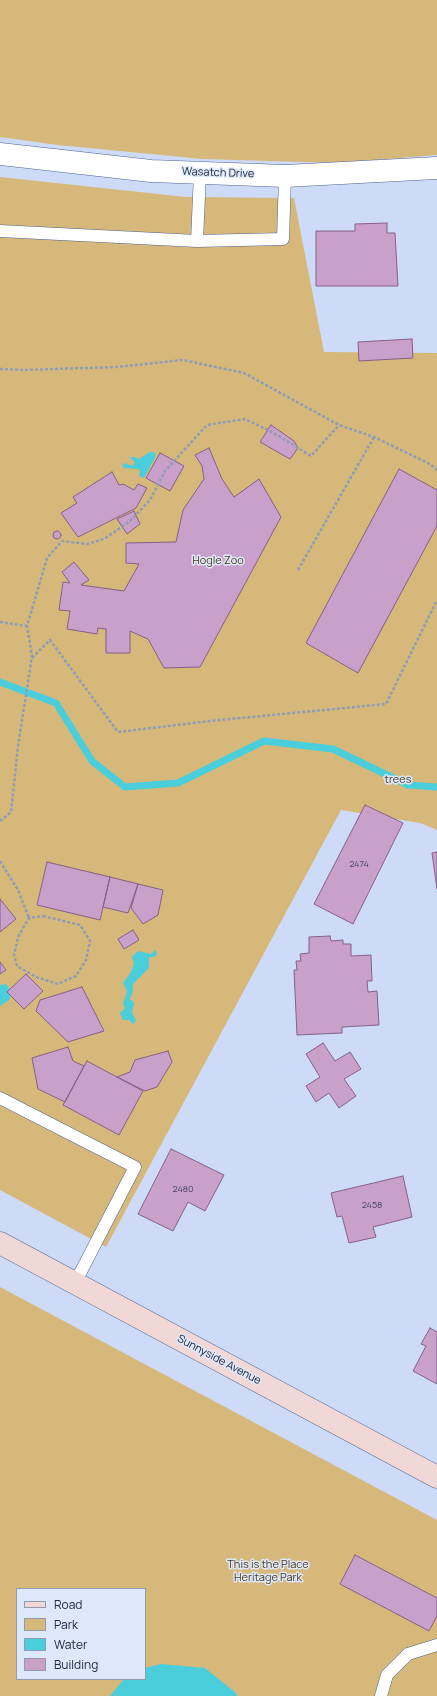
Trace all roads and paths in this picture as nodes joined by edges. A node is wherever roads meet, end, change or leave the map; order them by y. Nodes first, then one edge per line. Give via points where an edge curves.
1 (0, 154) edge
2 (437, 168) edge
3 (200, 173) junction
4 (285, 176) junction
5 (0, 231) edge
6 (197, 241) junction
7 (0, 369) edge
8 (339, 425) junction
9 (374, 437) junction
10 (437, 470) edge
11 (298, 570) dead end
12 (437, 600) edge
13 (0, 622) edge
14 (27, 626) junction
15 (31, 659) junction
16 (0, 821) edge
17 (0, 861) edge
18 (29, 918) junction
19 (0, 1098) edge
20 (0, 1243) edge
21 (75, 1283) junction
22 (437, 1477) edge
23 (437, 1645) edge
24 (381, 1696) edge

1 - 3 street, Wasatch Drive via 151,171
2 - 4 street, Wasatch Drive
3 - 4 street, Wasatch Drive
3 - 6 lane
4 - 6 lane via 282,239
5 - 6 lane
7 - 8 path via 116,367 183,360 244,373
8 - 9 path
8 - 14 path via 311,456 245,419 207,425 165,471 150,500 130,521 104,538 87,544 62,541 47,558
9 - 10 path via 430,464
9 - 11 path
12 - 15 path via 386,704 118,732 50,640
13 - 14 path
14 - 15 path
15 - 16 path via 10,812
17 - 18 path via 18,890
18 - 18 path via 18,937 14,955 17,966 36,977 58,984 76,976 86,960 90,941 80,925 43,916
19 - 21 lane via 135,1167
20 - 21 main road, Sunnyside Avenue
21 - 22 main road, Sunnyside Avenue
23 - 24 lane via 408,1654 387,1675

